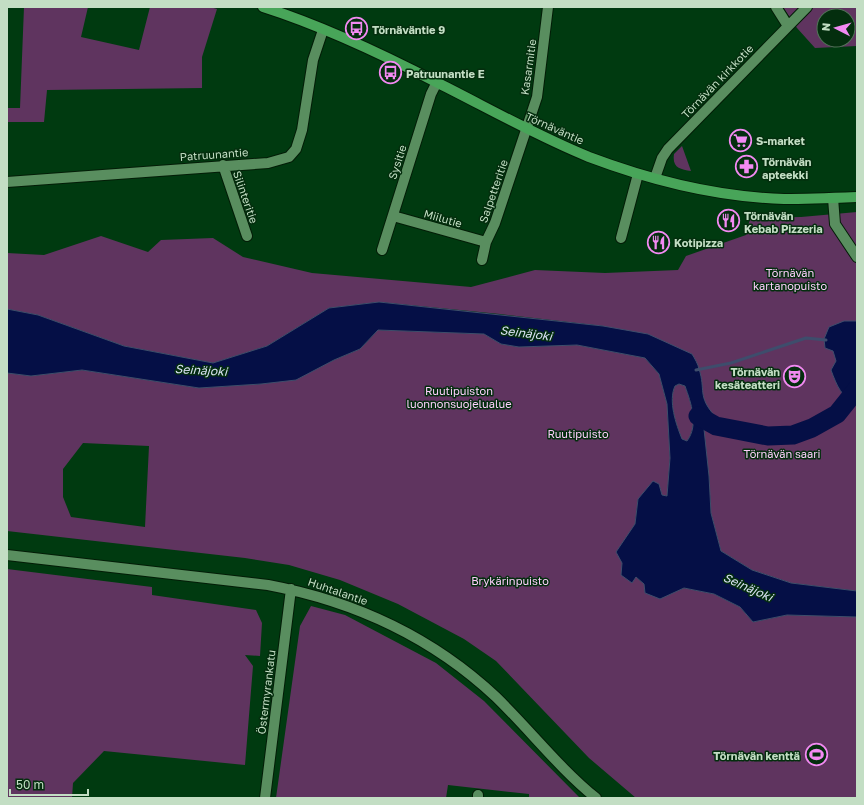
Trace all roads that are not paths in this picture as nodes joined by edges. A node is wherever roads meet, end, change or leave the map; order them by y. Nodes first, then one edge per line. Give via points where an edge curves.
1 (263, 7) edge
2 (548, 7) edge
3 (776, 7) edge
4 (807, 7) edge
5 (788, 26) junction
6 (323, 30) junction
7 (437, 82) junction
8 (527, 129) junction
9 (223, 165) junction
10 (638, 174) junction
11 (654, 178) junction
12 (7, 182) edge
13 (857, 197) edge
14 (833, 198) junction
15 (393, 216) junction
16 (247, 236) dead end
17 (621, 238) dead end
18 (486, 242) junction
19 (382, 250) dead end
20 (857, 257) edge
21 (482, 260) dead end
22 (7, 555) edge
23 (291, 589) junction
24 (265, 798) edge
25 (596, 798) edge

1 - 6 main road, Törnäväntie
2 - 8 street, Kasarmitie via 537,97
3 - 5 street
4 - 5 street, Törnävän kirkkotie
5 - 11 street, Törnävän kirkkotie via 668,149
6 - 7 main road, Törnäväntie via 363,46
6 - 9 street, Patruunantie via 313,60 302,130 296,149 289,157 277,162
7 - 8 main road, Törnäväntie
7 - 15 street, Sysitie
8 - 10 main road, Törnäväntie
8 - 18 street, Salpetteritie
9 - 12 street, Patruunantie
9 - 16 street, Silinteritie
10 - 11 main road, Törnäväntie
10 - 17 street
11 - 14 main road, Törnäväntie via 747,196 783,199
13 - 14 main road, Törnäväntie
14 - 20 street via 835,224
15 - 18 street, Miilutie
15 - 19 street, Sysitie
18 - 21 street, Salpetteritie
22 - 23 street, Huhtalantie
23 - 24 street, Östermyrankatu
23 - 25 street, Huhtalantie via 342,604 382,620 443,654 496,698 565,770

